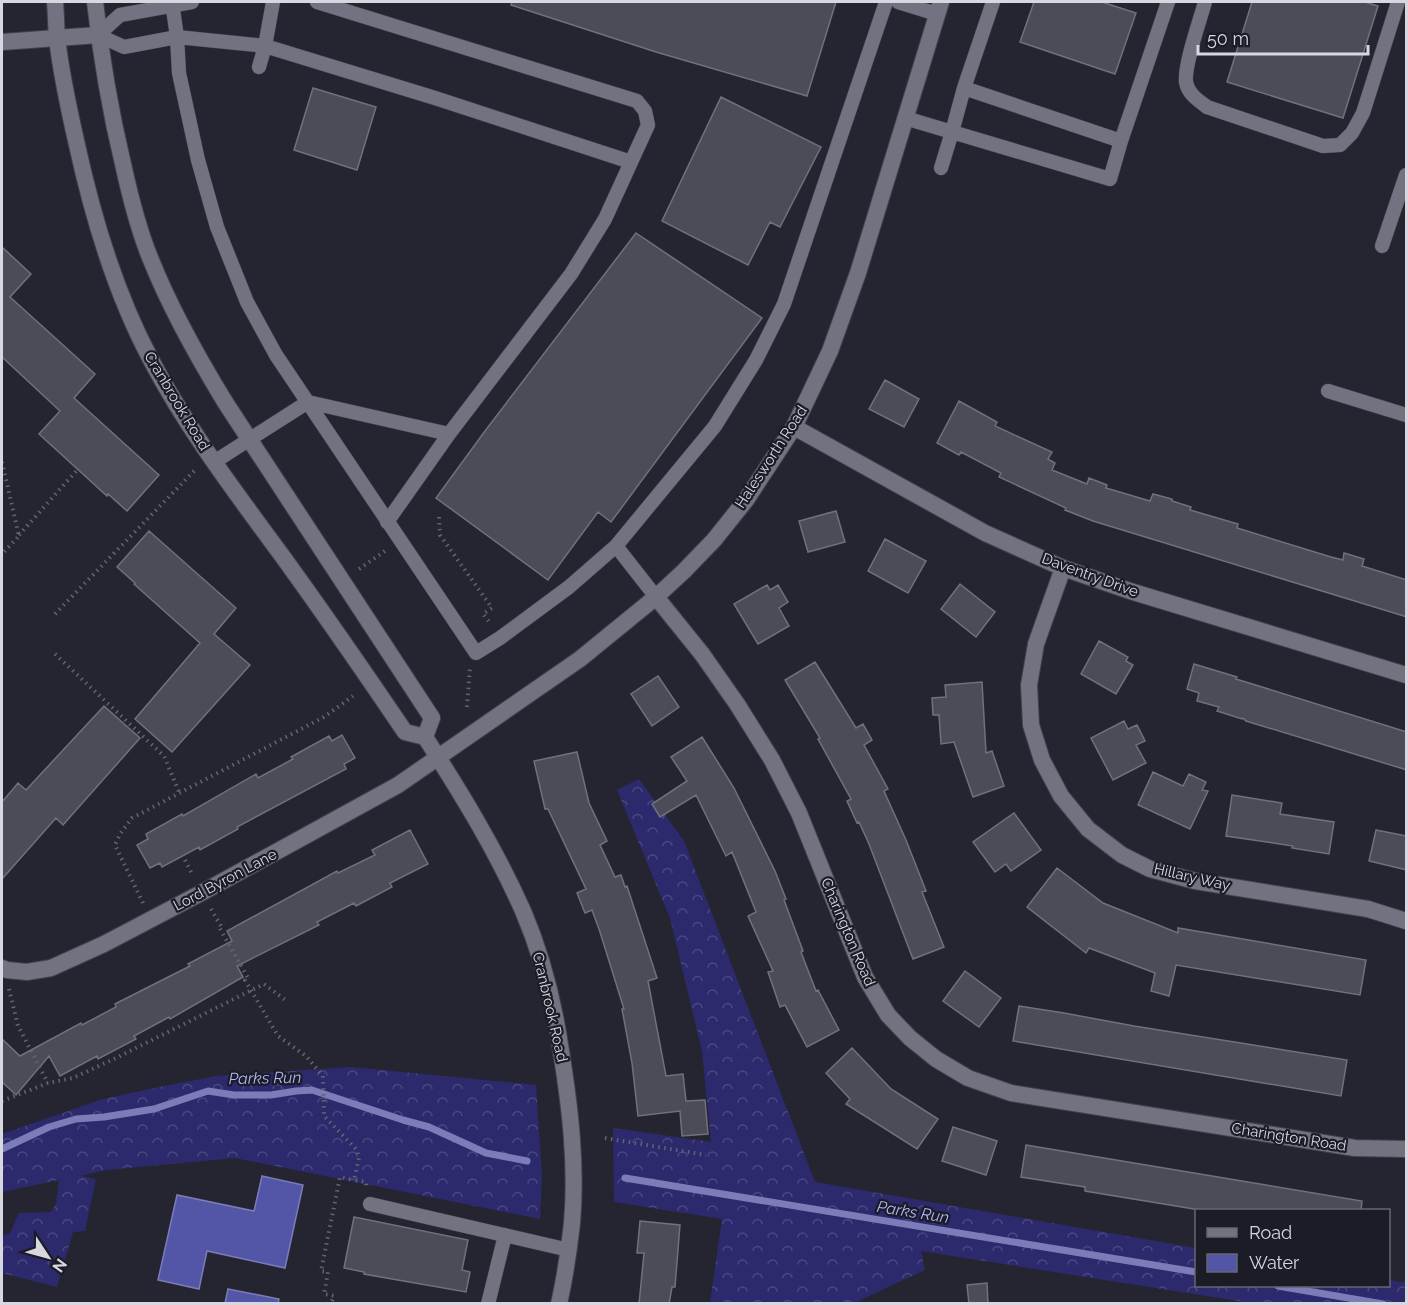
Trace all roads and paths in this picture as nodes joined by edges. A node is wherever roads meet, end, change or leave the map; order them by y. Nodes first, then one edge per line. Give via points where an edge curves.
1 (55, 2) edge
2 (95, 2) edge
3 (192, 2) edge
4 (273, 2) edge
5 (317, 2) edge
6 (886, 2) edge
7 (898, 2) edge
8 (993, 2) edge
9 (1168, 2) edge
10 (1205, 2) edge
11 (1398, 2) edge
12 (172, 3) edge
13 (939, 8) edge
14 (99, 35) junction
15 (57, 37) junction
16 (177, 37) junction
17 (2, 42) edge
18 (265, 46) junction
19 (259, 67) dead end
20 (964, 88) junction
21 (905, 118) junction
22 (952, 132) junction
23 (1121, 141) junction
24 (631, 162) junction
25 (941, 168) dead end
26 (1407, 175) edge
27 (1382, 246) dead end
28 (1328, 391) dead end
29 (308, 402) junction
30 (1407, 415) edge
31 (794, 427) junction
32 (448, 434) junction
33 (249, 440) junction
34 (2, 462) edge
35 (214, 462) junction
36 (78, 469) dead end
37 (195, 470) dead end
38 (439, 517) dead end
39 (387, 522) junction
40 (19, 536) junction
41 (401, 541) junction
42 (616, 546) junction
43 (2, 554) edge
44 (1063, 568) junction
45 (359, 569) dead end
46 (656, 597) junction
47 (56, 614) dead end
48 (500, 638) junction
49 (476, 653) junction
50 (55, 654) dead end
51 (1407, 675) edge
52 (354, 696) dead end
53 (467, 707) dead end
54 (425, 737) junction
55 (438, 757) junction
56 (179, 792) junction
57 (213, 912) dead end
58 (151, 920) junction
59 (1407, 921) edge
60 (4, 969) edge
61 (251, 991) junction
62 (288, 1002) dead end
63 (48, 1083) junction
64 (2, 1101) edge
65 (605, 1138) dead end
66 (1407, 1149) edge
67 (706, 1155) dead end
68 (354, 1180) junction
69 (370, 1204) joint
70 (505, 1235) junction
71 (569, 1250) junction
72 (332, 1301) dead end
73 (488, 1304) edge
74 (560, 1304) edge

1 - 15 street, Cranbrook Road
2 - 14 street
3 - 12 lane
4 - 18 lane
5 - 24 lane via 637,101 645,111 648,125
6 - 42 lane via 784,304 756,360 715,426
7 - 13 lane
8 - 20 lane
9 - 23 lane
10 - 11 lane via 1187,69 1186,83 1193,97 1207,107 1323,146 1340,144 1364,113
12 - 14 lane via 120,15
12 - 16 lane
13 - 21 street, Halesworth Road
14 - 15 street
14 - 16 lane via 124,47
14 - 33 street via 116,133 150,258 192,347
15 - 17 street
15 - 35 street, Cranbrook Road via 84,174 109,263 149,357
16 - 18 lane
16 - 29 lane via 179,73 217,228 247,302
18 - 19 lane
18 - 24 lane
20 - 22 lane
20 - 23 lane
21 - 22 lane
21 - 31 street, Halesworth Road via 844,313
22 - 23 lane via 1110,179
22 - 25 lane
24 - 32 lane via 606,219 570,274
26 - 27 lane
28 - 30 lane
29 - 32 lane
29 - 33 lane
29 - 39 lane
31 - 44 street, Daventry Drive via 985,533
31 - 46 street, Halesworth Road via 746,500 714,540
32 - 39 lane
33 - 35 lane
33 - 54 street via 432,718
34 - 40 path
35 - 54 street, Cranbrook Road via 405,732
36 - 40 path
37 - 47 path
38 - 48 path via 440,535 492,608 483,614
39 - 41 lane
40 - 43 path
41 - 45 path
41 - 49 lane
42 - 46 lane
42 - 48 lane
44 - 51 street, Daventry Drive
44 - 59 street, Hillary Way via 1035,644 1029,685 1031,725 1042,760 1061,796 1088,829 1122,855 1150,869 1195,881 1368,909
46 - 55 street, Halesworth Road via 580,659
46 - 66 street, Charington Road via 702,654 772,760 799,813 871,987 895,1023 936,1059 968,1078 1011,1093 1355,1148
48 - 49 lane
49 - 53 path via 469,670
50 - 56 path via 164,756
52 - 56 path via 324,717
54 - 55 street, Cranbrook Road
55 - 58 street, Lord Byron Lane via 398,785
55 - 71 street, Cranbrook Road via 510,881 541,960 562,1055 571,1123 573,1192
56 - 58 path via 132,818 115,845
57 - 61 path
58 - 60 street, Lord Byron Lane via 51,968 27,972
60 - 63 path via 18,1026
61 - 62 path via 264,984
61 - 63 path via 73,1078
61 - 68 path via 278,1036 306,1056 323,1076 324,1116 357,1150
63 - 64 path
65 - 67 path
68 - 69 path via 366,1182
68 - 72 path via 340,1177 321,1271 328,1272 324,1294 334,1296
69 - 70 lane
70 - 71 lane
70 - 73 lane
71 - 74 street, Cranbrook Road

